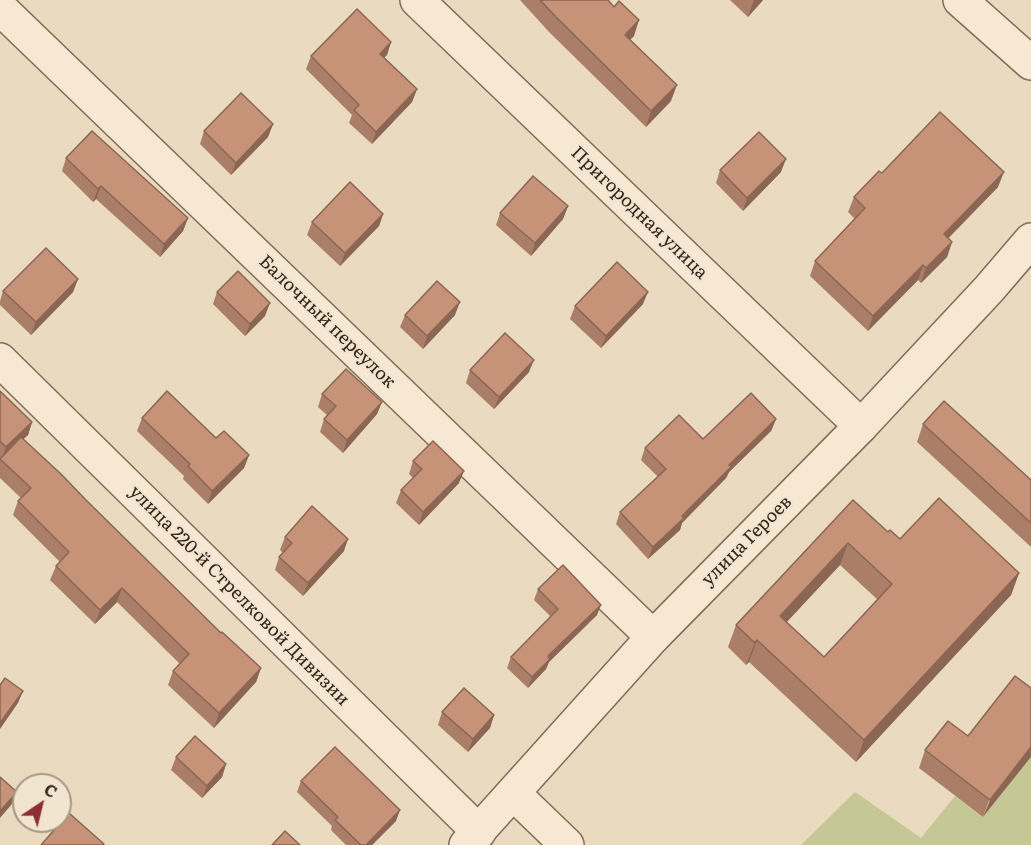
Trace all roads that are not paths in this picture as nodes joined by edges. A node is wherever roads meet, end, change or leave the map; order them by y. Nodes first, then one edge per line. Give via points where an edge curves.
1 (417, 0) edge
2 (960, 0) edge
3 (0, 8) edge
4 (1031, 63) edge
5 (1031, 240) edge
6 (0, 360) edge
7 (861, 426) junction
8 (653, 637) junction
9 (513, 793) junction
10 (472, 838) edge
11 (567, 845) edge

1 - 7 street, Пригородная улица
2 - 4 street
3 - 8 street, Балочный переулок
5 - 7 street, улица Героев
6 - 10 street, улица 220-й Стрелковой Дивизии
7 - 8 street, улица Героев
8 - 9 street, улица Героев
9 - 10 street, улица Героев
9 - 11 street

